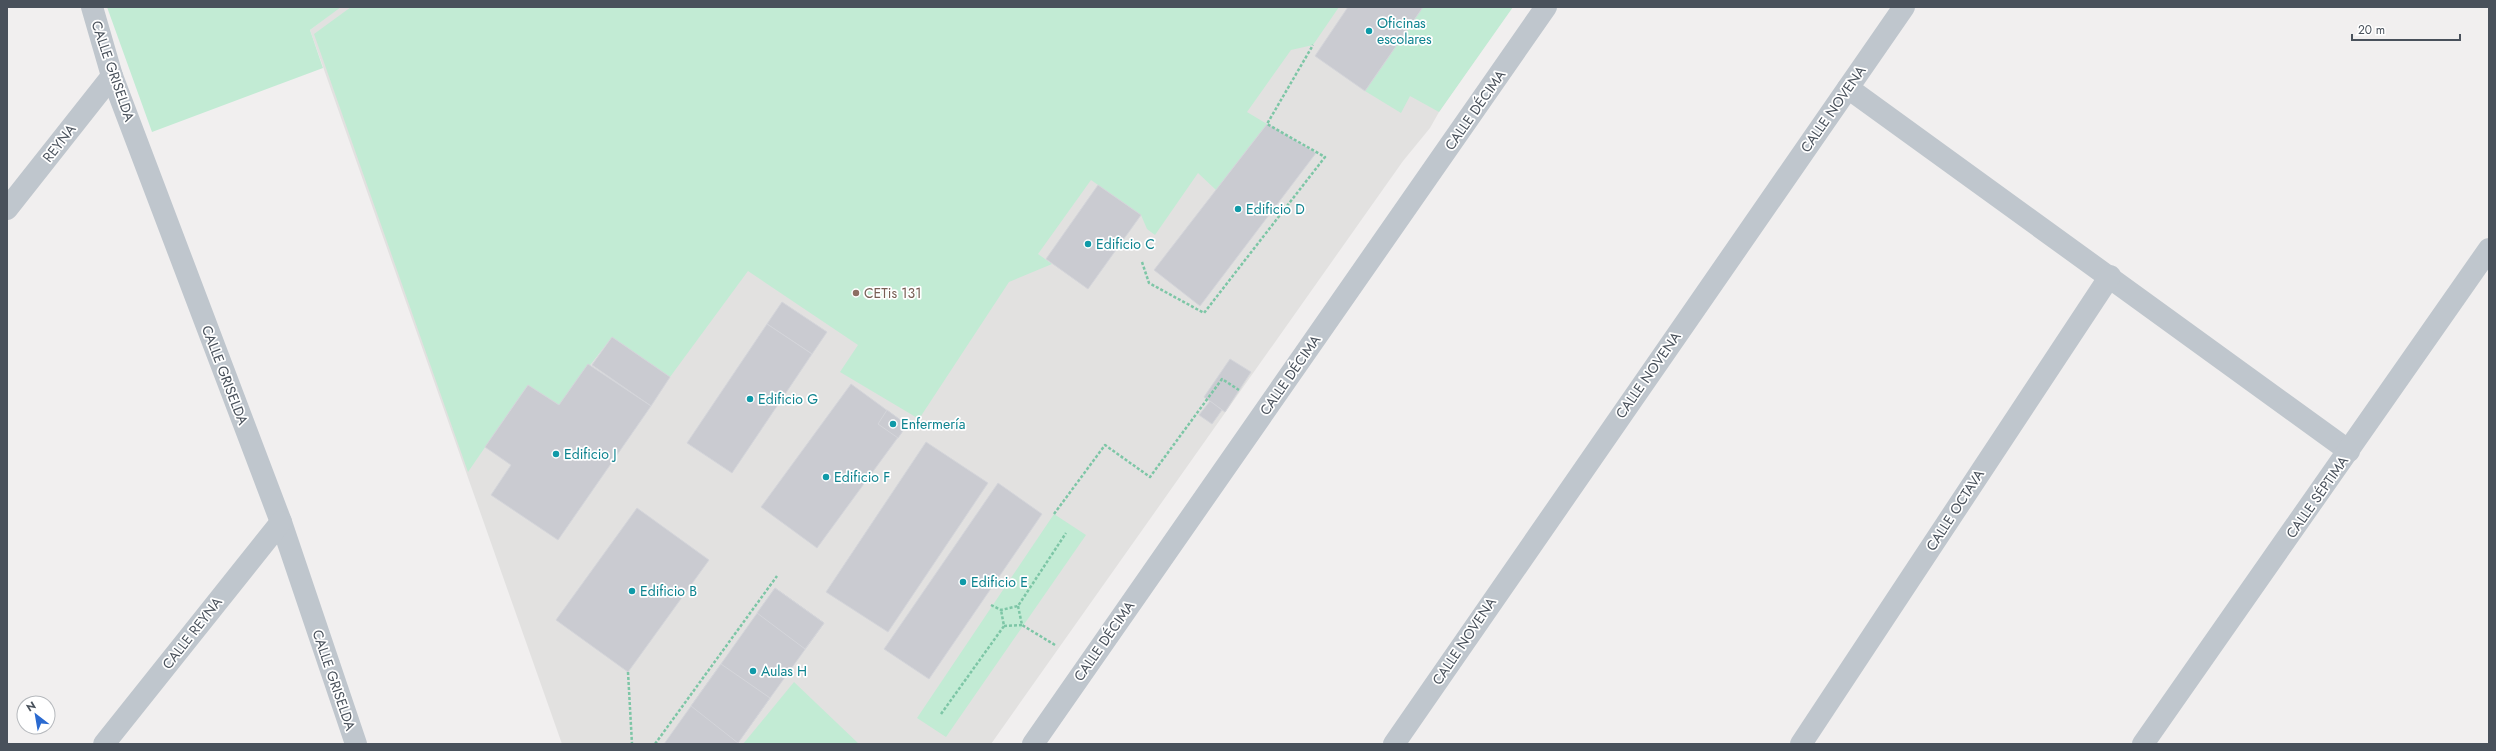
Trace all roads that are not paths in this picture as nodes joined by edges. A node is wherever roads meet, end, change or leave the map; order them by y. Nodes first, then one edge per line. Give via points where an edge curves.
1 (92, 7) edge
2 (1546, 7) edge
3 (1904, 7) edge
4 (112, 76) junction
5 (1848, 88) junction
6 (7, 209) edge
7 (2489, 249) edge
8 (2110, 276) junction
9 (2349, 451) junction
10 (280, 522) junction
11 (104, 744) edge
12 (356, 744) edge
13 (1033, 744) edge
14 (1394, 744) edge
15 (1801, 744) edge
16 (2143, 744) edge

1 - 4 street, CALLE GRISELDA
2 - 13 street, CALLE DÉCIMA
3 - 5 street, CALLE NOVENA
4 - 6 street, REYNA
4 - 10 street, CALLE GRISELDA
5 - 8 street
5 - 14 street, CALLE NOVENA
7 - 9 street, CALLE SÉPTIMA
8 - 9 street
8 - 15 street, CALLE OCTAVA
9 - 16 street, CALLE SÉPTIMA
10 - 11 street, CALLE REYNA
10 - 12 street, CALLE GRISELDA

